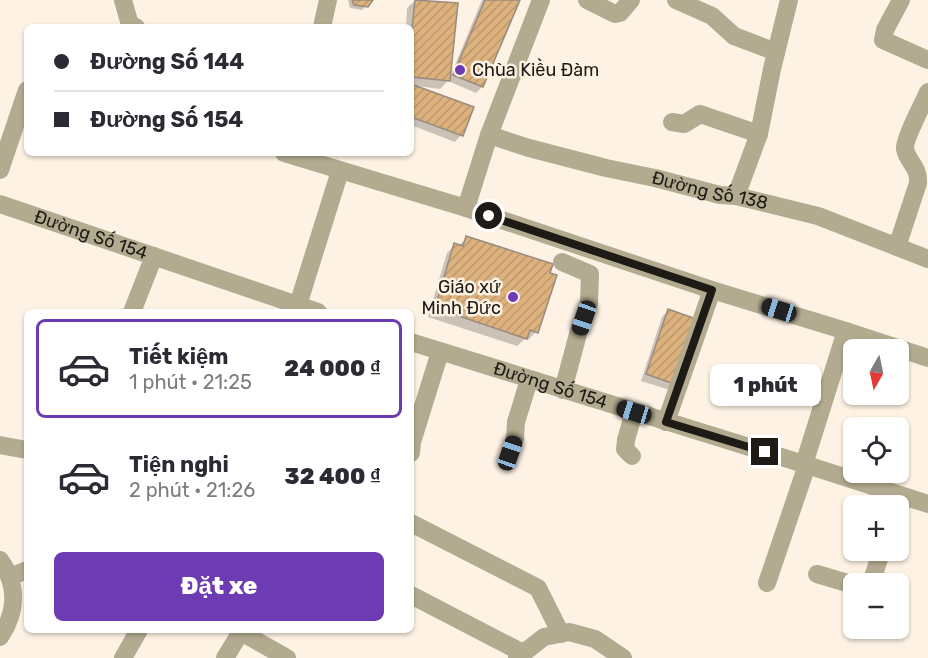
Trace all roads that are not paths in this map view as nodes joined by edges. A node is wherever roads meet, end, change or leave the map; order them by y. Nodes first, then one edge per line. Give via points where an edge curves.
1 (123, 0) edge
2 (328, 0) edge
3 (541, 0) edge
4 (587, 0) edge
5 (631, 0) edge
6 (676, 0) edge
7 (789, 0) edge
8 (901, 0) edge
9 (130, 24) edge
10 (323, 24) edge
11 (776, 52) junction
12 (928, 60) edge
13 (928, 92) edge
14 (24, 99) edge
15 (923, 117) edge
16 (672, 122) dead end
17 (759, 134) junction
18 (489, 135) junction
19 (293, 156) edge
20 (0, 170) edge
21 (340, 171) junction
22 (736, 196) junction
23 (0, 204) edge
24 (466, 208) junction
25 (897, 247) junction
26 (154, 256) junction
27 (928, 259) edge
28 (562, 262) dead end
29 (712, 290) junction
30 (298, 306) junction
31 (133, 309) edge
32 (308, 309) edge
33 (846, 331) junction
34 (414, 343) edge
35 (440, 352) junction
36 (928, 358) edge
37 (529, 380) junction
38 (563, 390) junction
39 (634, 412) junction
40 (666, 422) junction
41 (414, 436) edge
42 (0, 445) edge
43 (24, 449) edge
44 (510, 453) dead end
45 (632, 456) dead end
46 (806, 464) junction
47 (885, 495) edge
48 (909, 501) edge
49 (928, 504) edge
50 (414, 525) edge
51 (0, 560) edge
52 (24, 571) edge
53 (817, 574) dead end
54 (10, 577) junction
55 (843, 582) edge
56 (767, 583) dead end
57 (414, 597) edge
58 (138, 633) edge
59 (241, 633) edge
60 (245, 633) edge
61 (561, 634) junction
62 (0, 637) edge
63 (520, 656) edge
64 (123, 658) edge
65 (225, 658) edge
66 (287, 658) edge
67 (623, 658) edge

1 - 9 street
2 - 10 street
3 - 18 street
4 - 5 street via 615,14
6 - 11 street via 712,16 734,36
7 - 11 street
8 - 12 street via 883,40
11 - 17 street
13 - 15 street
14 - 20 street
15 - 25 street via 905,142 919,174
16 - 17 street via 684,124 700,114
17 - 22 street
18 - 22 street, Đường Số 138 via 606,168
18 - 24 street
19 - 21 street
21 - 24 street
21 - 30 street
22 - 25 street, Đường Số 138 via 818,216
23 - 26 street, Đường Số 154
24 - 29 street
25 - 27 street, Đường Số 138
26 - 30 street, Đường Số 154
26 - 31 street
28 - 38 street via 590,274 591,286
29 - 33 street
29 - 40 street
30 - 32 street, Đường Số 154
33 - 36 street
33 - 46 street
34 - 35 street, Đường Số 154
35 - 37 street, Đường Số 154
35 - 41 street
37 - 38 street, Đường Số 154
37 - 44 street
38 - 39 street, Đường Số 154
39 - 40 street, Đường Số 154
39 - 45 street via 625,449
40 - 46 street, Đường Số 154
42 - 43 street
46 - 47 street, Đường Số 154
46 - 56 street
48 - 49 street, Đường Số 154
50 - 61 street via 538,588
51 - 54 street
52 - 54 street
53 - 55 street
54 - 62 street via 13,606
57 - 63 street
58 - 64 street
59 - 65 street
60 - 66 street
61 - 63 street via 544,637
61 - 67 street via 569,632 595,639

